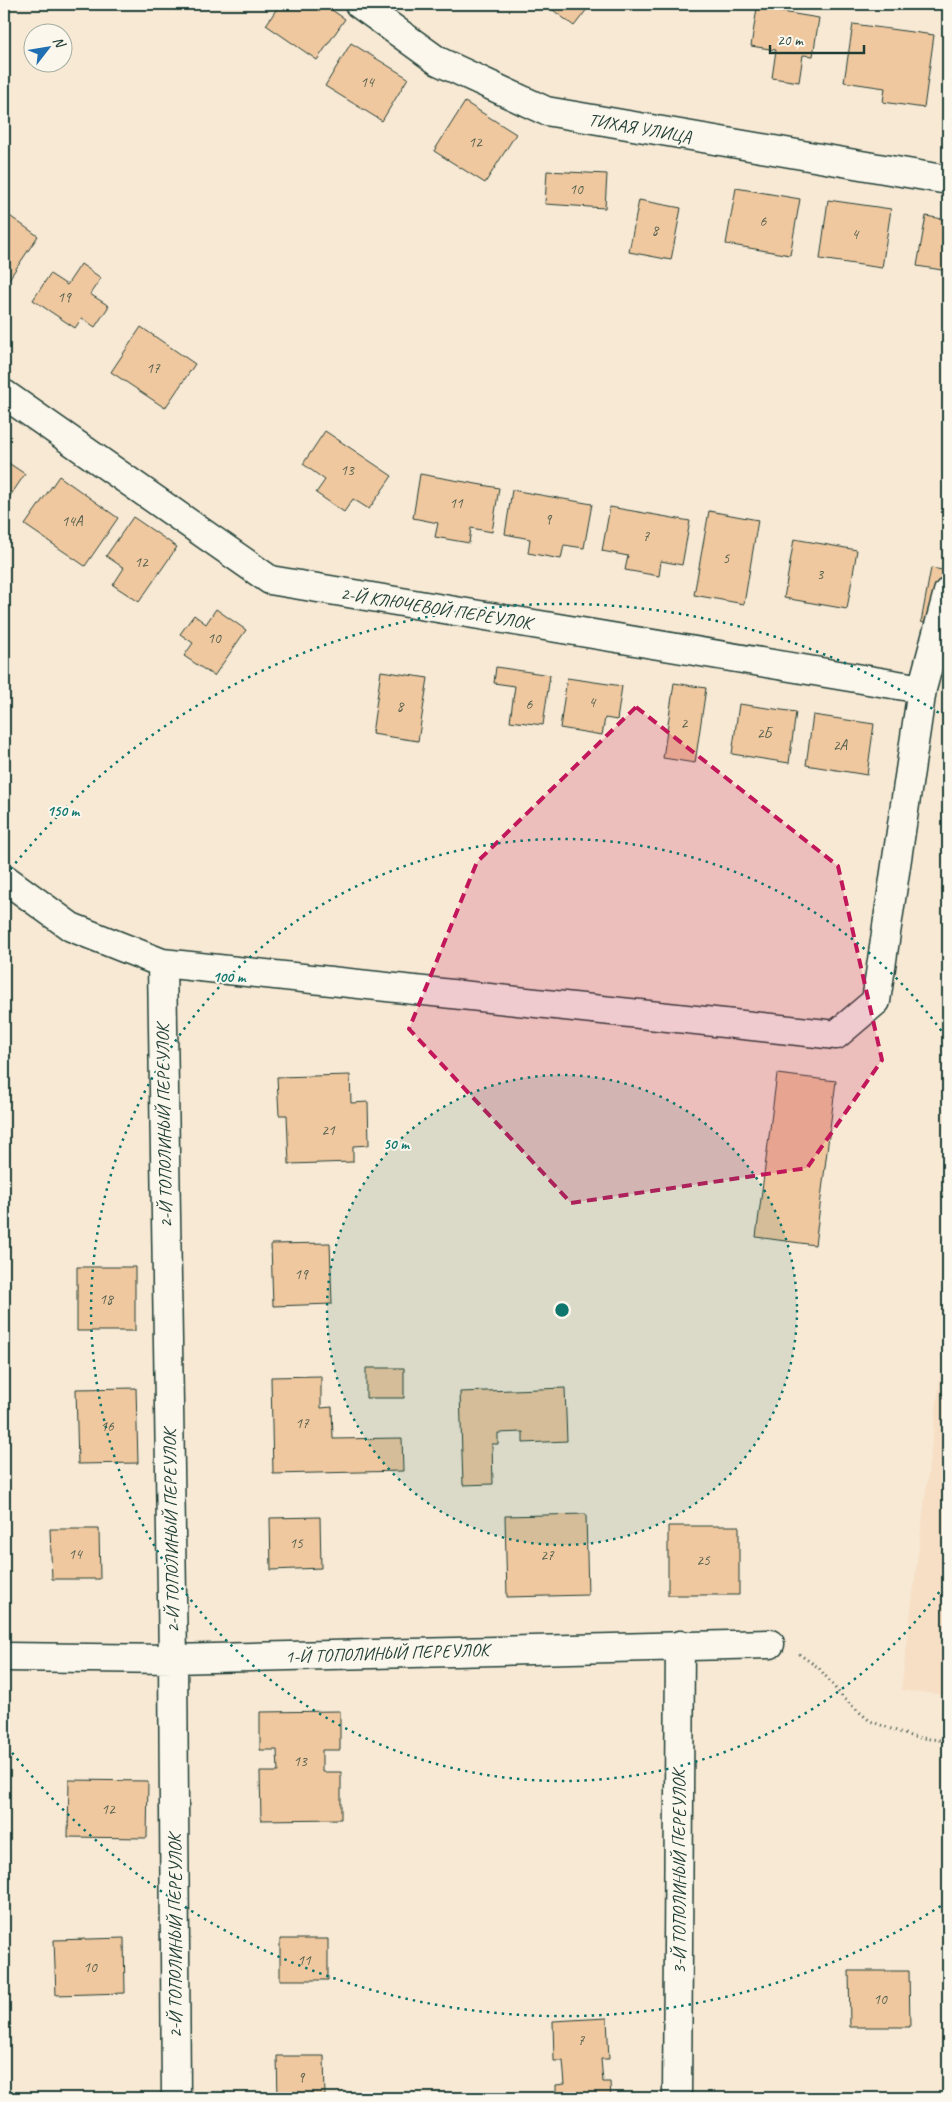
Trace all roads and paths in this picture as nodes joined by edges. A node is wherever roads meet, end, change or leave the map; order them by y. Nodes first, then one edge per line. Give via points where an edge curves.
1 (359, 4) edge
2 (948, 180) edge
3 (4, 394) edge
4 (948, 592) edge
5 (922, 689) junction
6 (4, 878) edge
7 (162, 963) junction
8 (770, 1644) joint
9 (680, 1645) junction
10 (4, 1657) edge
11 (173, 1659) junction
12 (948, 1741) edge
13 (176, 2098) edge
14 (677, 2098) edge

1 - 2 street, ТИХАЯ УЛИЦА via 438,61 546,112
3 - 5 street, 2-Й КЛЮЧЕВОЙ ПЕРЕУЛОК via 270,580
4 - 5 street
5 - 7 street via 876,1001 836,1034
6 - 7 street via 71,927
7 - 11 street, 2-Й ТОПОЛИНЫЙ ПЕРЕУЛОК
8 - 9 street, 1-Й ТОПОЛИНЫЙ ПЕРЕУЛОК
8 - 12 path via 796,1652 819,1668 844,1699 870,1721 913,1737
9 - 11 street, 1-Й ТОПОЛИНЫЙ ПЕРЕУЛОК
9 - 14 street, 3-Й ТОПОЛИНЫЙ ПЕРЕУЛОК
10 - 11 street, 1-Й ТОПОЛИНЫЙ ПЕРЕУЛОК
11 - 13 street, 2-Й ТОПОЛИНЫЙ ПЕРЕУЛОК

